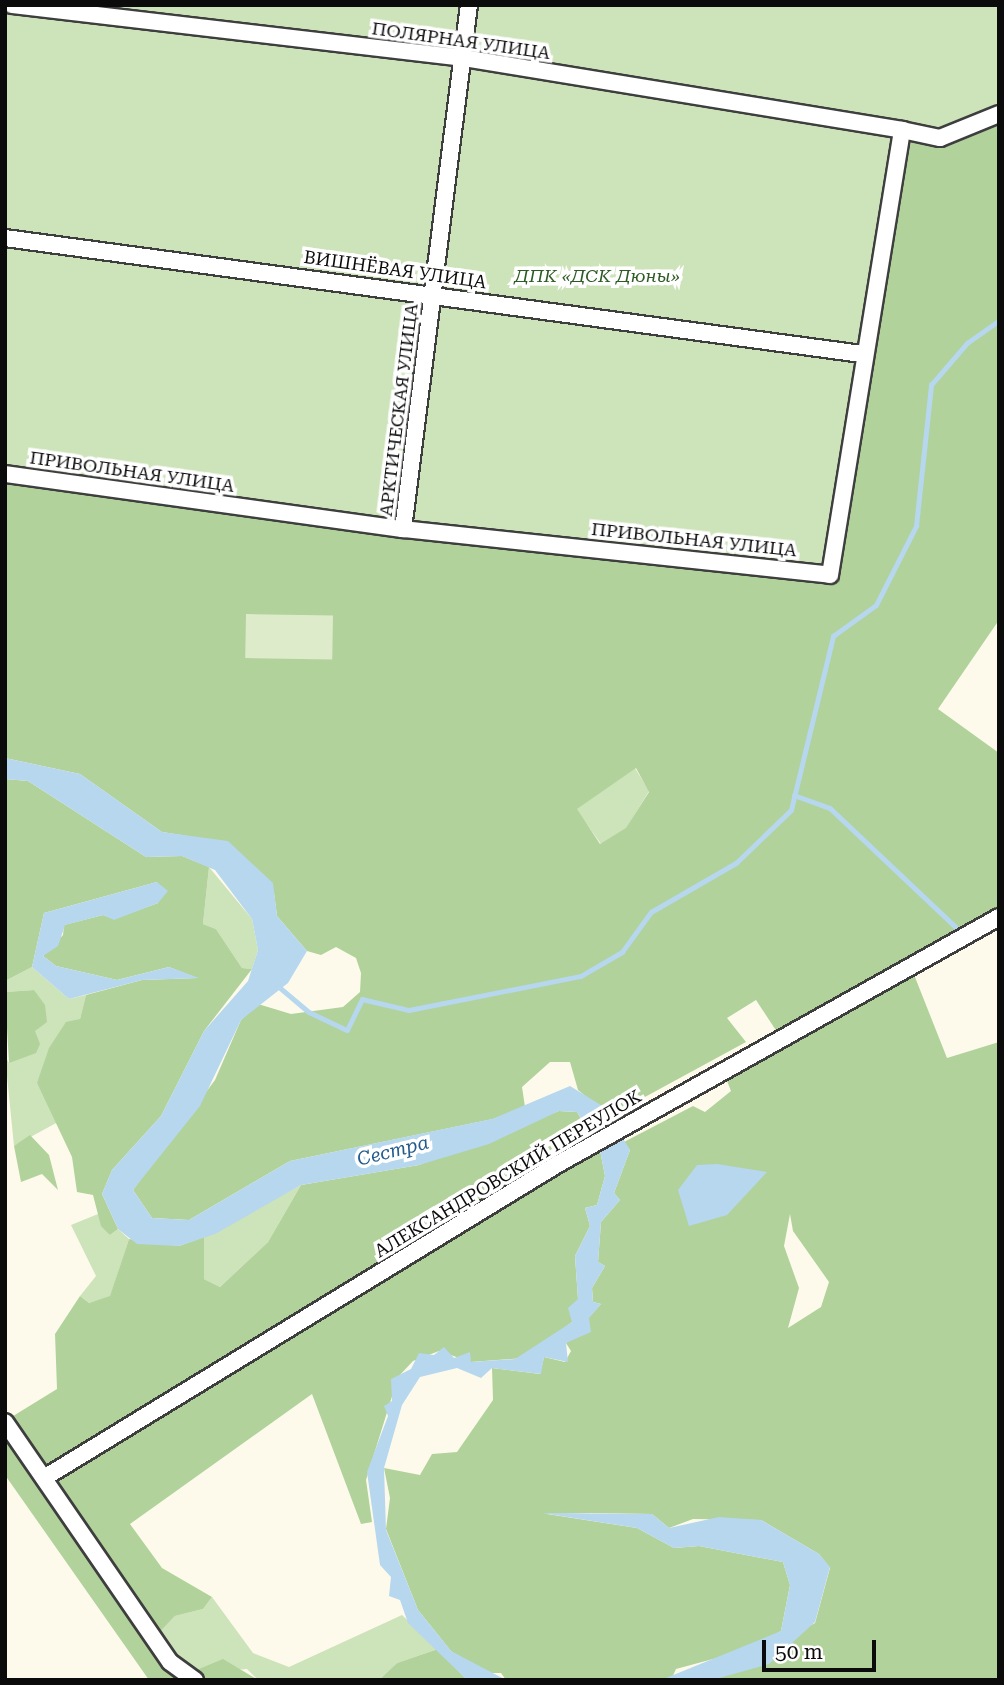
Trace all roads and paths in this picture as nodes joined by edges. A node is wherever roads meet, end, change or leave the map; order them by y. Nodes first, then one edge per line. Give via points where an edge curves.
1 (12, 5) edge
2 (469, 5) edge
3 (463, 58) junction
4 (999, 114) edge
5 (902, 130) junction
6 (5, 238) edge
7 (434, 294) junction
8 (862, 354) junction
9 (5, 474) edge
10 (403, 529) junction
11 (999, 917) edge
12 (5, 1422) edge
13 (44, 1478) junction
14 (195, 1680) edge

1 - 3 street, ПОЛЯРНАЯ УЛИЦА
2 - 3 street, АРКТИЧЕСКАЯ УЛИЦА
3 - 5 street, ПОЛЯРНАЯ УЛИЦА
3 - 7 street, АРКТИЧЕСКАЯ УЛИЦА
4 - 5 street via 940,138
5 - 8 street, ПРИВОЛЬНАЯ УЛИЦА
6 - 7 street, ВИШНЁВАЯ УЛИЦА
7 - 8 street, ВИШНЁВАЯ УЛИЦА
7 - 10 street, АРКТИЧЕСКАЯ УЛИЦА
8 - 10 street, ПРИВОЛЬНАЯ УЛИЦА via 830,575
9 - 10 street, ПРИВОЛЬНАЯ УЛИЦА
11 - 13 street, АЛЕКСАНДРОВСКИЙ ПЕРЕУЛОК via 562,1161
12 - 13 street
13 - 14 street via 170,1662

